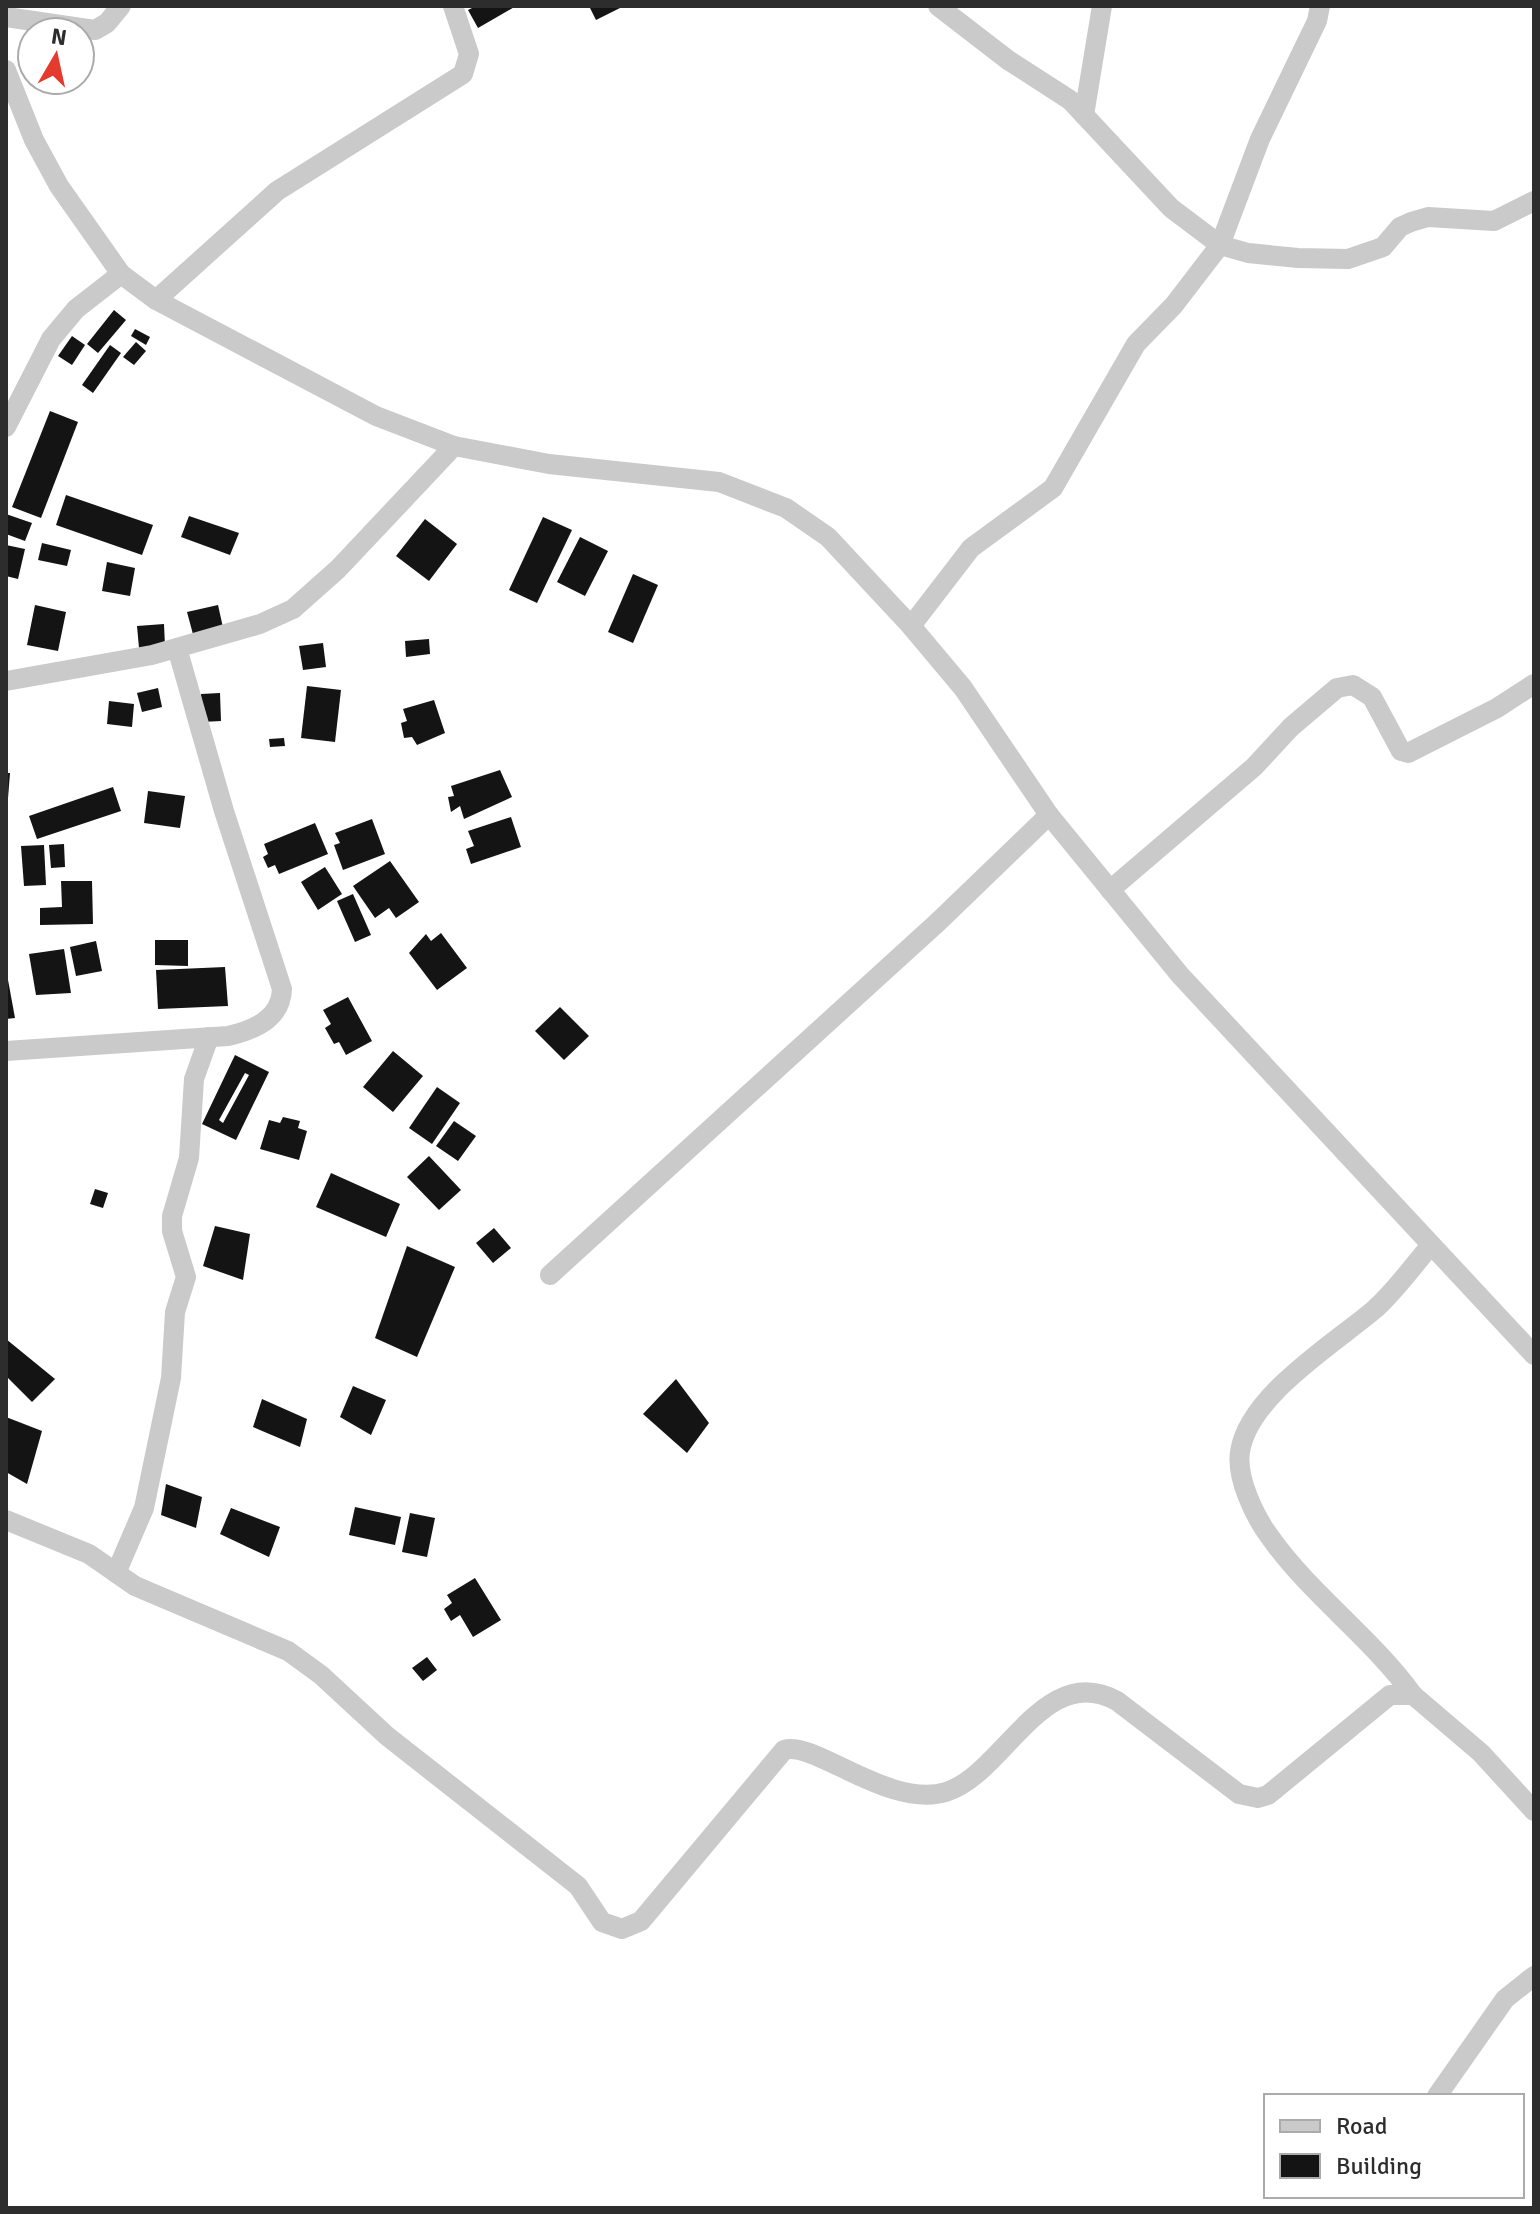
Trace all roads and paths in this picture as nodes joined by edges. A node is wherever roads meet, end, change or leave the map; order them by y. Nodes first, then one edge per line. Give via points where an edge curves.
1 (121, 6) edge
2 (453, 6) edge
3 (938, 6) edge
4 (1102, 6) edge
5 (1321, 7) edge
6 (6, 17) edge
7 (6, 70) edge
8 (1084, 115) junction
9 (1534, 201) edge
10 (1220, 245) junction
11 (121, 274) junction
12 (156, 300) junction
13 (6, 427) edge
14 (454, 446) junction
15 (911, 626) junction
16 (177, 648) junction
17 (6, 681) edge
18 (1534, 684) edge
19 (1049, 815) junction
20 (1110, 890) junction
21 (209, 1037) junction
22 (6, 1051) edge
23 (1431, 1245) junction
24 (550, 1275) dead end
25 (1525, 1333) edge
26 (1534, 1355) edge
27 (6, 1520) edge
28 (116, 1573) junction
29 (1413, 1695) junction
30 (1534, 1811) edge
31 (1534, 1976) edge
32 (1438, 2094) edge

1 - 6 street via 95,30
2 - 12 street via 469,54 463,74 277,191
3 - 8 street
4 - 8 street
5 - 10 street via 1260,139
7 - 11 street via 59,186
8 - 10 street via 1171,208
9 - 10 street via 1494,221 1428,217 1411,222 1383,247 1348,259 1286,257
10 - 15 street via 1136,344 1053,488 971,548
11 - 12 street
11 - 13 street via 76,309 51,339
12 - 14 street via 376,416
14 - 15 street via 549,464 719,482 751,491 828,537
14 - 16 street via 293,609
15 - 19 street via 963,688
16 - 17 street
16 - 21 street via 282,989 279,1007 260,1026
18 - 20 street via 1408,753 1401,751 1372,697 1353,685 1337,688
19 - 20 street
19 - 24 street
20 - 23 street via 1180,975
21 - 22 street
21 - 28 street via 194,1079 191,1150 172,1216 186,1277 175,1312 171,1378 144,1508
23 - 25 street
23 - 29 street via 1378,1306 1252,1417 1239,1454 1245,1488 1269,1536
25 - 26 street
27 - 28 street via 74,1546
28 - 29 street via 196,1614 288,1651 578,1886 602,1922 622,1929 641,1921 775,1756 791,1747 902,1792 945,1792 961,1785 1070,1692 1085,1690 1117,1701 1239,1794 1258,1798 1390,1695
29 - 30 street via 1481,1753
31 - 32 street via 1505,1999

